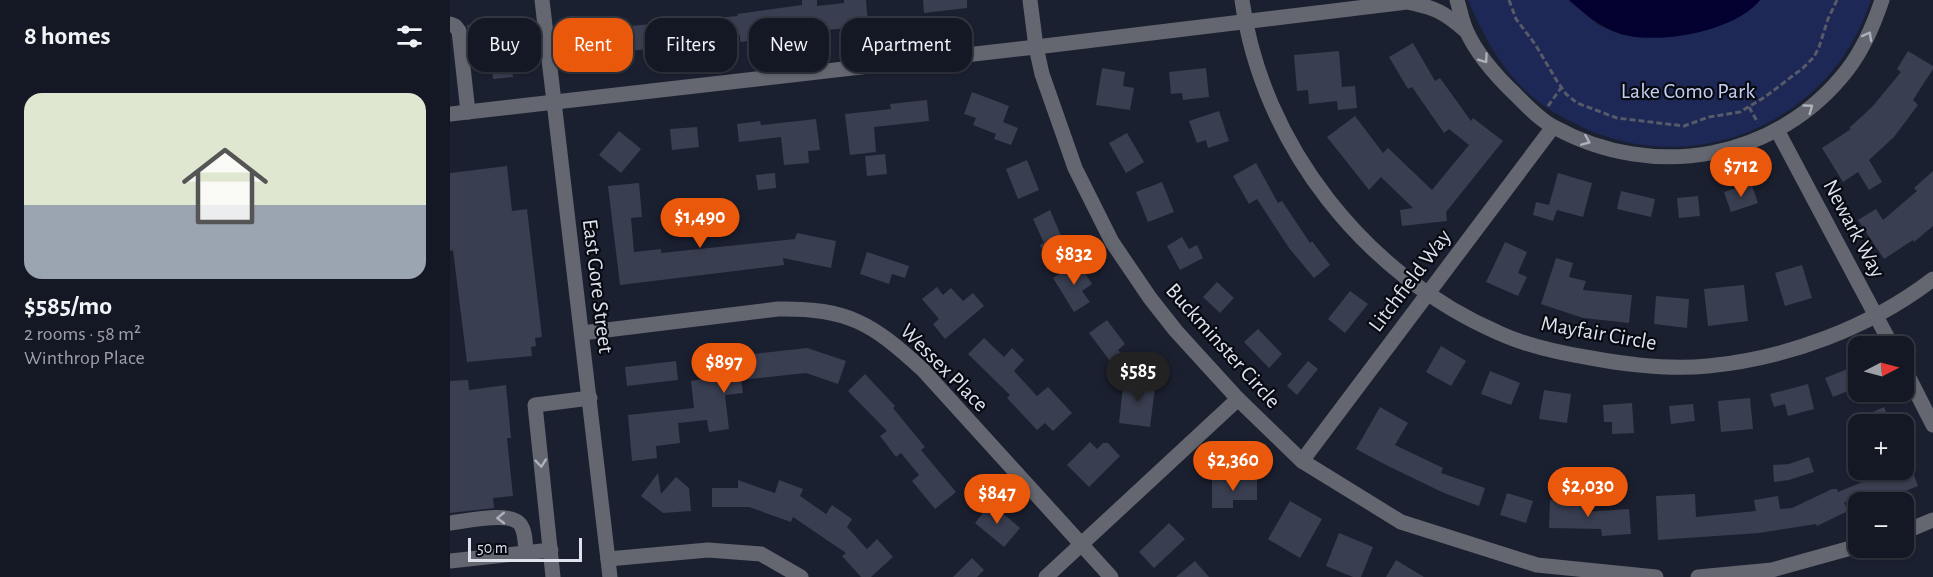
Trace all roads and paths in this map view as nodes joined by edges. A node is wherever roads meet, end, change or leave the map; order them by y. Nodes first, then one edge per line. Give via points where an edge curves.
1 (542, 0) edge
2 (1030, 0) edge
3 (1242, 0) edge
4 (1457, 0) edge
5 (1509, 0) edge
6 (1837, 0) edge
7 (1882, 0) edge
8 (1410, 1) edge
9 (1245, 22) junction
10 (450, 24) edge
11 (1466, 31) junction
12 (1036, 48) junction
13 (1562, 88) junction
14 (553, 103) junction
15 (1749, 107) junction
16 (1545, 110) dead end
17 (468, 112) junction
18 (450, 114) edge
19 (1552, 127) junction
20 (1761, 129) dead end
21 (1777, 130) junction
22 (1933, 279) edge
23 (1428, 293) junction
24 (1876, 316) junction
25 (582, 333) junction
26 (1887, 336) edge
27 (1914, 388) edge
28 (590, 398) junction
29 (1238, 399) junction
30 (1933, 425) edge
31 (1302, 461) junction
32 (1933, 520) edge
33 (450, 523) edge
34 (1914, 528) edge
35 (1080, 544) junction
36 (1848, 549) edge
37 (550, 550) junction
38 (526, 553) junction
39 (608, 559) junction
40 (450, 561) edge
41 (1538, 571) edge
42 (1772, 573) edge
43 (553, 577) edge
44 (610, 577) edge
45 (801, 577) edge
46 (1046, 577) edge
47 (1111, 577) edge
48 (1656, 577) edge
49 (1698, 577) edge

1 - 14 street, East Gore Street
2 - 12 street, Buckminster Circle
3 - 9 street, Mayfair Circle
4 - 11 street
5 - 13 path via 1516,19
6 - 15 path via 1814,57
21 -> 7 street via 1815,104 1849,69 1872,31
8 - 9 street
8 - 11 street via 1447,14
9 - 12 street
9 - 23 street, Mayfair Circle via 1269,101 1323,193 1381,257
10 - 17 street via 459,31
11 -> 19 street via 1504,84
12 - 14 street
12 - 29 street, Buckminster Circle via 1075,168 1112,242 1156,306
13 - 15 path via 1577,103 1591,109 1643,122 1684,126
13 - 16 path
14 - 17 street
14 - 25 street, East Gore Street
15 - 20 path
17 - 18 street
19 -> 21 street via 1602,148 1664,158 1719,152
19 - 23 street, Litchfield Way
21 - 24 street, Newark Way
22 - 24 street, Mayfair Circle
23 - 24 street, Mayfair Circle via 1501,334 1563,354 1677,368 1765,357
23 - 31 street, Litchfield Way
24 - 26 street, Newark Way
25 - 28 street, East Gore Street
25 - 35 street, Wessex Place via 778,309 840,314 872,328 898,346
27 - 30 street
28 -> 37 street via 535,405
28 - 39 street, East Gore Street
29 - 31 street, Buckminster Circle
29 - 35 street
31 - 41 street, Buckminster Circle via 1401,522
32 - 34 street
38 -> 33 street via 522,528 513,518
35 - 46 street
35 - 47 street, Wessex Place
36 - 42 street
37 - 38 street
37 - 43 street
38 - 40 street
39 - 44 street, East Gore Street
39 - 45 street via 708,550 761,554
41 - 48 street, Buckminster Circle
42 - 49 street

